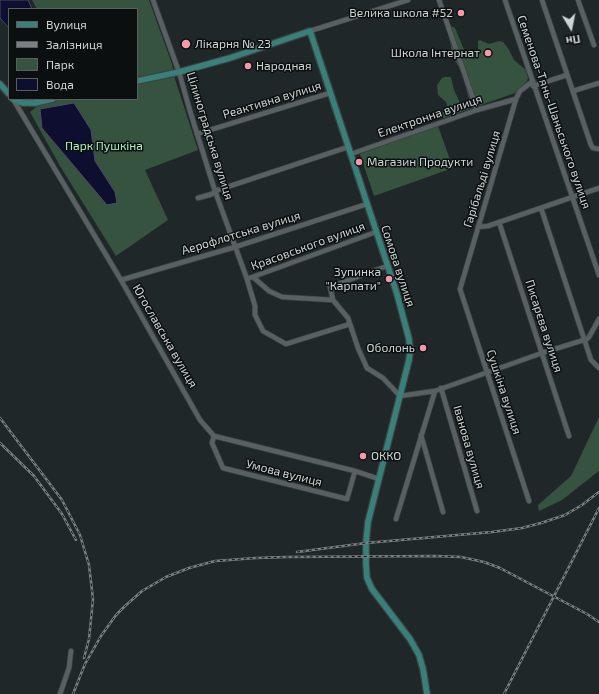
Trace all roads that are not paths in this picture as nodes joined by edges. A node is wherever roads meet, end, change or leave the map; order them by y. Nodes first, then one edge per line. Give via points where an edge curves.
1 (153, 0) edge
2 (408, 0) edge
3 (439, 0) edge
4 (505, 0) edge
5 (542, 0) edge
6 (578, 0) edge
7 (310, 31) junction
8 (594, 46) dead end
9 (180, 72) junction
10 (567, 75) junction
11 (138, 81) edge
12 (533, 81) junction
13 (599, 83) edge
14 (0, 84) edge
15 (528, 85) junction
16 (535, 86) junction
17 (573, 91) junction
18 (8, 93) edge
19 (330, 93) junction
20 (516, 99) junction
21 (14, 100) edge
22 (16, 100) edge
23 (48, 100) edge
24 (477, 110) junction
25 (197, 134) junction
26 (348, 147) junction
27 (599, 149) edge
28 (351, 154) junction
29 (599, 188) edge
30 (215, 191) junction
31 (573, 197) junction
32 (198, 198) dead end
33 (367, 204) junction
34 (541, 208) junction
35 (499, 222) junction
36 (478, 227) junction
37 (376, 232) junction
38 (235, 247) junction
39 (387, 266) junction
40 (599, 275) edge
41 (253, 277) junction
42 (247, 279) junction
43 (121, 280) junction
44 (460, 289) joint
45 (333, 300) junction
46 (599, 319) edge
47 (350, 324) junction
48 (583, 340) junction
49 (542, 353) junction
50 (599, 368) edge
51 (487, 372) junction
52 (441, 388) junction
53 (435, 391) junction
54 (400, 396) junction
55 (421, 435) junction
56 (214, 436) junction
57 (569, 436) dead end
58 (355, 471) junction
59 (379, 478) junction
60 (530, 501) dead end
61 (443, 512) dead end
62 (477, 512) dead end
63 (396, 519) dead end
64 (71, 651) dead end
65 (60, 694) edge
66 (427, 694) edge

1 - 9 street, Цілиноградська вулиця
2 - 7 street
3 - 24 street
4 - 12 street, Семенова-Тянь-Шаньського вулиця
5 - 10 street
6 - 8 street
7 - 9 main road
7 - 19 main road, Сомова вулиця
9 - 11 main road
9 - 25 street, Цілиноградська вулиця
10 - 16 street
10 - 17 street
12 - 15 street, Гарібальді вулиця
12 - 16 street, Семенова-Тянь-Шаньського вулиця
13 - 17 street
14 - 18 main road
15 - 16 street
15 - 20 street, Гарібальді вулиця via 520,91
16 - 31 street, Семенова-Тянь-Шаньського вулиця
17 - 27 street via 591,145
19 - 25 street, Реактивна вулиця
19 - 26 main road, Сомова вулиця
20 - 24 street, Електронна вулиця
20 - 36 street, Гарібальді вулиця
21 - 43 street, Югославська вулиця
22 - 23 main road via 23,103
24 - 28 street, Електронна вулиця
25 - 30 street, Цілиноградська вулиця
26 - 28 main road, Сомова вулиця
26 - 30 street
28 - 33 main road, Сомова вулиця
29 - 31 street
30 - 32 street
30 - 38 street, Цілиноградська вулиця
31 - 34 street
31 - 40 street, Семенова-Тянь-Шаньського вулиця
33 - 37 main road, Сомова вулиця
33 - 38 street, Аерофлотська вулиця
34 - 35 street
34 - 48 street
35 - 36 street
35 - 49 street, Писарєва вулиця
36 - 44 street, Гарібальді вулиця
37 - 39 main road, Сомова вулиця
37 - 41 street, Красовського вулиця
38 - 42 street, Цілиноградська вулиця
38 - 43 street, Аерофлотська вулиця
39 - 45 street via 330,287
39 - 54 main road, Сомова вулиця via 409,339 409,360
41 - 42 street, Красовського вулиця
41 - 45 street via 269,291 282,297
42 - 47 street, Цілиноградська вулиця via 255,307 254,316 264,332 280,339 284,344
43 - 56 street, Югославська вулиця via 200,420
44 - 51 street, Сушкіна вулиця
45 - 47 street
46 - 48 street via 590,337
47 - 54 street via 367,368 383,378
48 - 49 street
48 - 50 street via 591,360
49 - 51 street
49 - 57 street, Писарєва вулиця
51 - 52 street
51 - 60 street, Сушкіна вулиця
52 - 53 street
52 - 62 street, Іванова вулиця
53 - 54 street
53 - 55 street
54 - 59 main road, Сомова вулиця
55 - 61 street
55 - 63 street
56 - 58 street
56 - 58 street, Умова вулиця via 212,443 223,468 262,478 347,499
58 - 59 street
59 - 66 main road, Сомова вулиця via 366,532 367,578 372,589 419,654
64 - 65 street via 70,668

